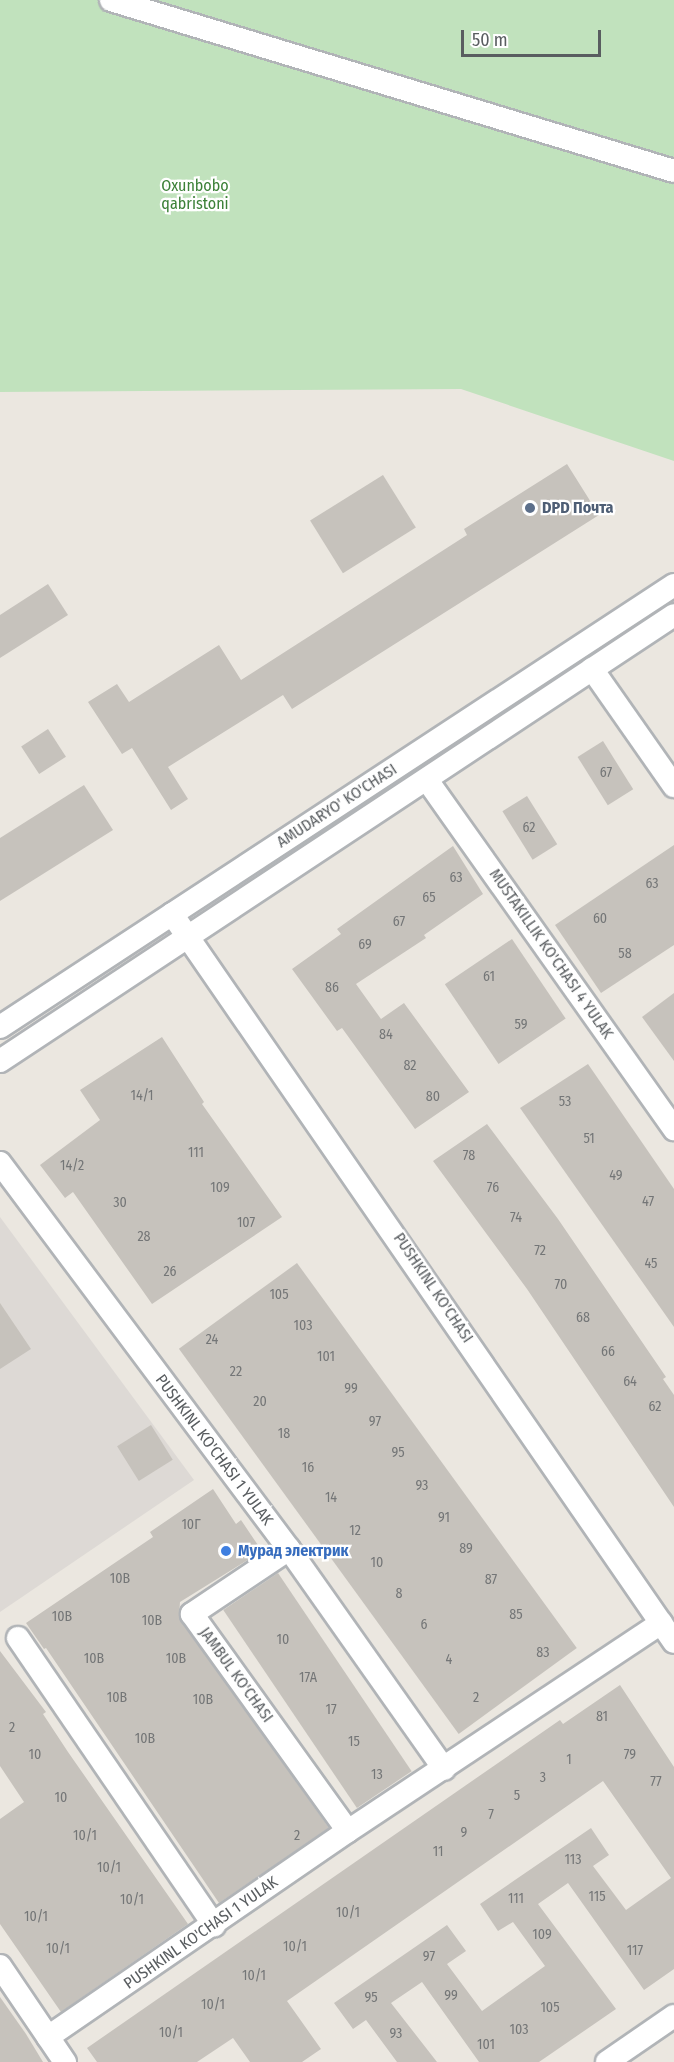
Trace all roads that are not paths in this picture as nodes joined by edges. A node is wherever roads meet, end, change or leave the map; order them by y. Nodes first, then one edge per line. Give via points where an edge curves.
1 (111, 0) edge
2 (674, 171) edge
3 (674, 585) edge
4 (674, 615) edge
5 (592, 669) junction
6 (427, 780) junction
7 (674, 786) edge
8 (172, 914) junction
9 (189, 937) junction
10 (0, 1027) edge
11 (0, 1061) edge
12 (674, 1129) edge
13 (0, 1163) edge
14 (289, 1549) junction
15 (661, 1623) junction
16 (18, 1638) dead end
17 (674, 1642) edge
18 (444, 1769) junction
19 (348, 1831) junction
20 (214, 1925) junction
21 (0, 1966) edge
22 (674, 2016) edge
23 (48, 2037) junction
24 (65, 2062) edge
25 (607, 2062) edge

1 - 2 street
3 - 8 street, AMUDARYO' KO'CHASI
4 - 5 street
5 - 6 street
5 - 7 street
6 - 9 street
6 - 12 street, MUSTAKILLIK KO'CHASI 4 YULAK
8 - 9 street, PUSHKINL KO'CHASI
8 - 10 street, AMUDARYO' KO'CHASI
9 - 11 street
9 - 15 street, PUSHKINL KO'CHASI
13 - 14 street, PUSHKINL KO'CHASI 1 YULAK
14 - 18 street, PUSHKINL KO'CHASI 1 YULAK
14 - 19 street, JAMBUL KO'CHASI via 192,1614
15 - 17 street, PUSHKINL KO'CHASI
15 - 18 street, PUSHKINL KO'CHASI 1 YULAK
16 - 20 street
18 - 19 street, PUSHKINL KO'CHASI 1 YULAK
19 - 20 street, PUSHKINL KO'CHASI 1 YULAK
20 - 23 street, PUSHKINL KO'CHASI 1 YULAK
21 - 23 street
22 - 25 street
23 - 24 street

